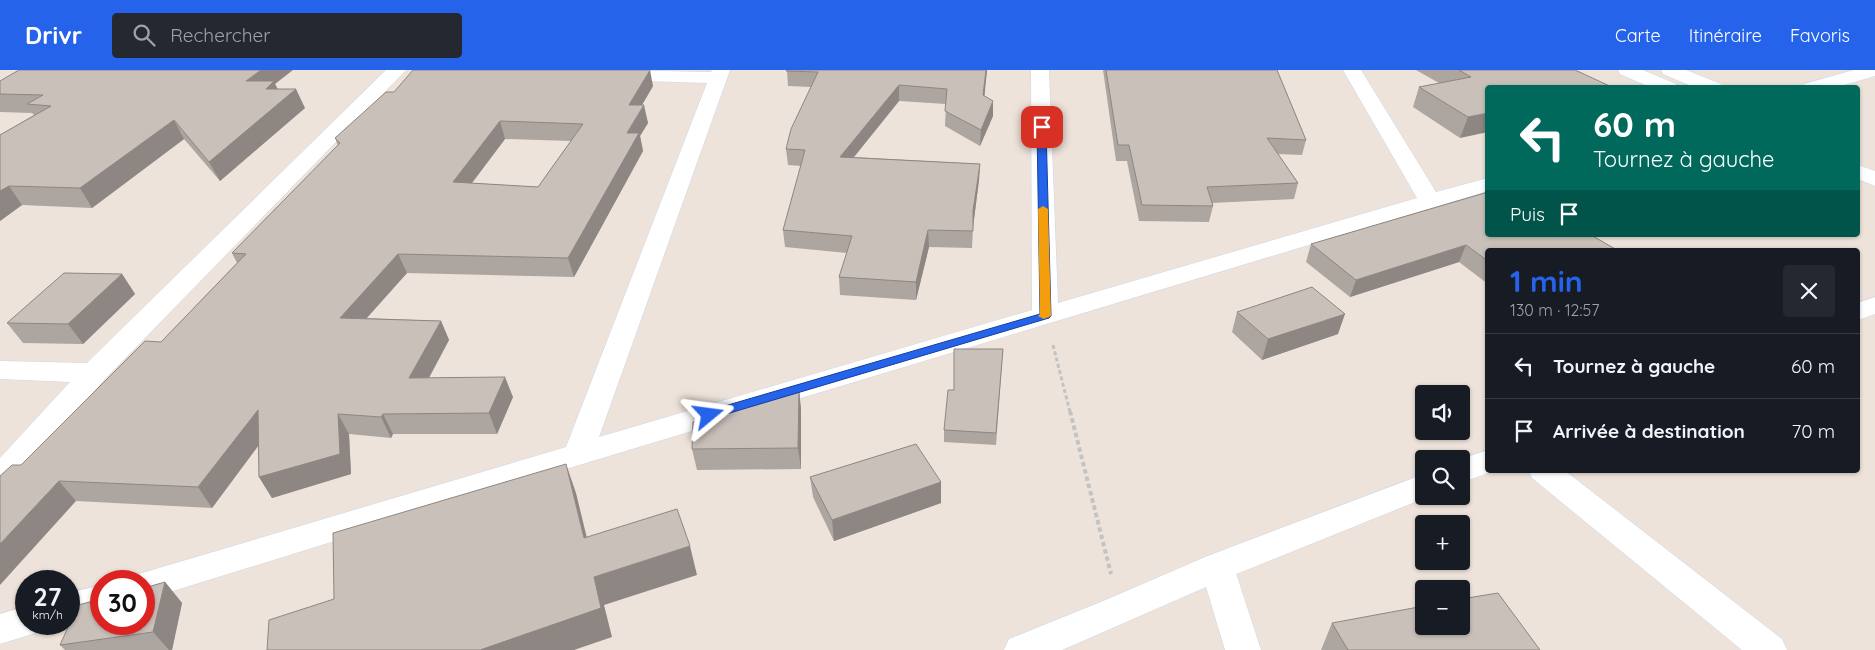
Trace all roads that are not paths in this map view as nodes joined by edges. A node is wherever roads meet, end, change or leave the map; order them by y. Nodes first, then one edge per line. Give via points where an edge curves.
1 (397, 70) edge
2 (1040, 70) edge
3 (1352, 70) edge
4 (1627, 70) edge
5 (1670, 70) edge
6 (1875, 70) edge
7 (599, 73) edge
8 (720, 74) edge
9 (1662, 85) edge
10 (1707, 85) edge
11 (1822, 85) edge
12 (1860, 172) edge
13 (1875, 179) edge
14 (1485, 185) edge
15 (1430, 201) junction
16 (1875, 305) edge
17 (1860, 311) edge
18 (1045, 316) junction
19 (0, 370) edge
20 (94, 373) junction
21 (578, 454) junction
22 (1485, 462) edge
23 (1470, 468) edge
24 (1547, 473) edge
25 (0, 478) edge
26 (1415, 490) edge
27 (1217, 567) junction
28 (155, 583) edge
29 (15, 624) edge
30 (0, 629) edge
31 (1022, 650) edge
32 (1243, 650) edge
33 (1769, 650) edge

1 - 20 street
2 - 18 street
3 - 15 street
4 - 9 street
5 - 10 street
6 - 11 street
7 - 8 street
8 - 21 street
12 - 13 street
14 - 15 street
15 - 18 street
16 - 17 street
18 - 21 street
19 - 20 street
20 - 25 street
21 - 28 street
22 - 23 street
24 - 33 street
26 - 27 street
27 - 31 street
27 - 32 street
29 - 30 street

